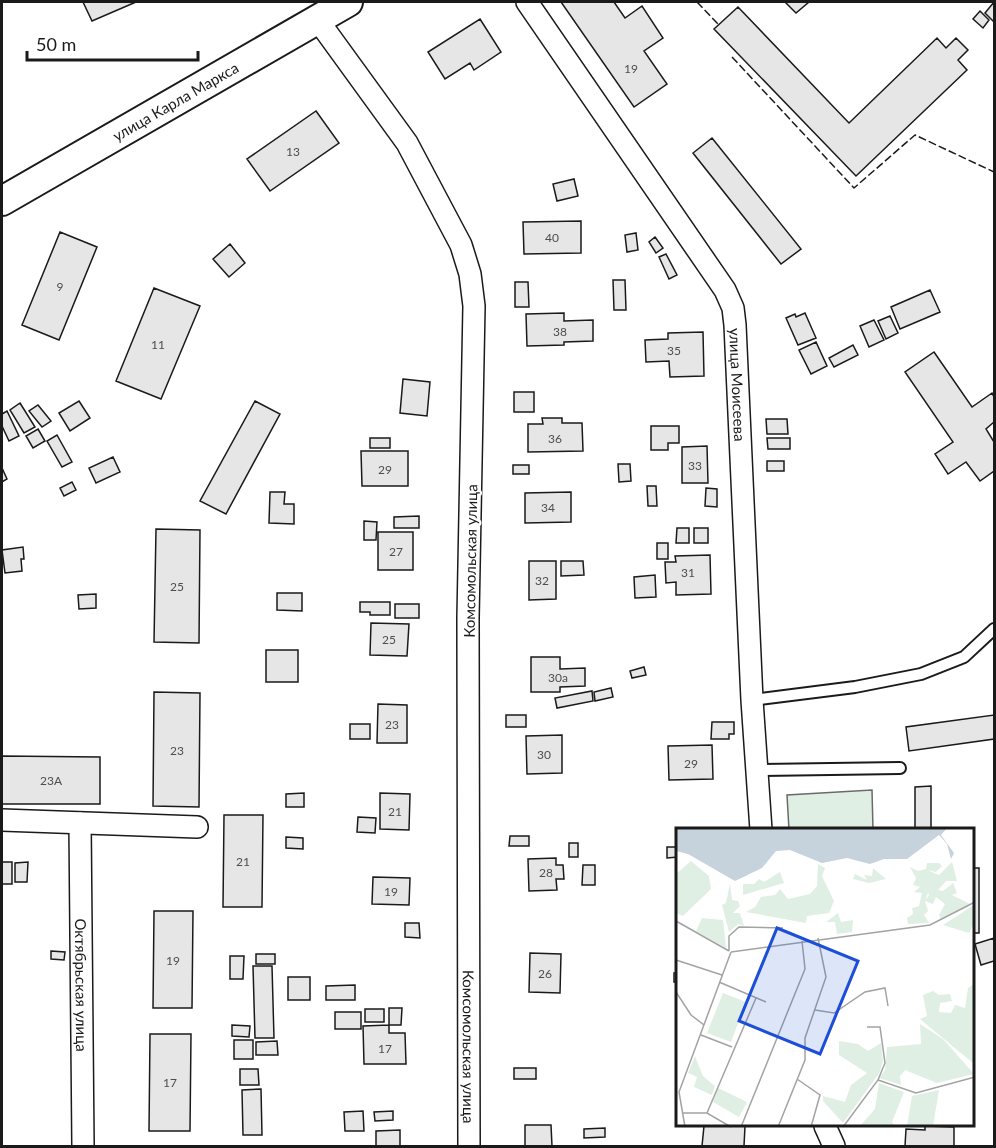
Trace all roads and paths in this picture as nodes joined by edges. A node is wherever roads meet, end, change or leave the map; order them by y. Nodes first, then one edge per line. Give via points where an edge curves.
1 (348, 2) edge
2 (528, 2) edge
3 (317, 19) junction
4 (2, 201) edge
5 (994, 629) edge
6 (752, 700) junction
7 (900, 768) dead end
8 (757, 770) junction
9 (2, 820) edge
10 (80, 823) junction
11 (196, 826) dead end
12 (761, 828) edge
13 (826, 1127) edge
14 (83, 1146) edge
15 (469, 1146) edge
16 (834, 1146) edge

1 - 3 street, улица Карла Маркса
2 - 6 street, улица Моисеева via 725,290 732,308
3 - 4 street, улица Карла Маркса
3 - 15 street, Комсомольская улица via 407,143 462,245 472,285
5 - 6 lane via 964,657 921,674
6 - 8 street, улица Моисеева
7 - 8 lane
8 - 12 street, улица Моисеева
9 - 10 street
10 - 11 street
10 - 14 street, Октябрьская улица
13 - 16 street

